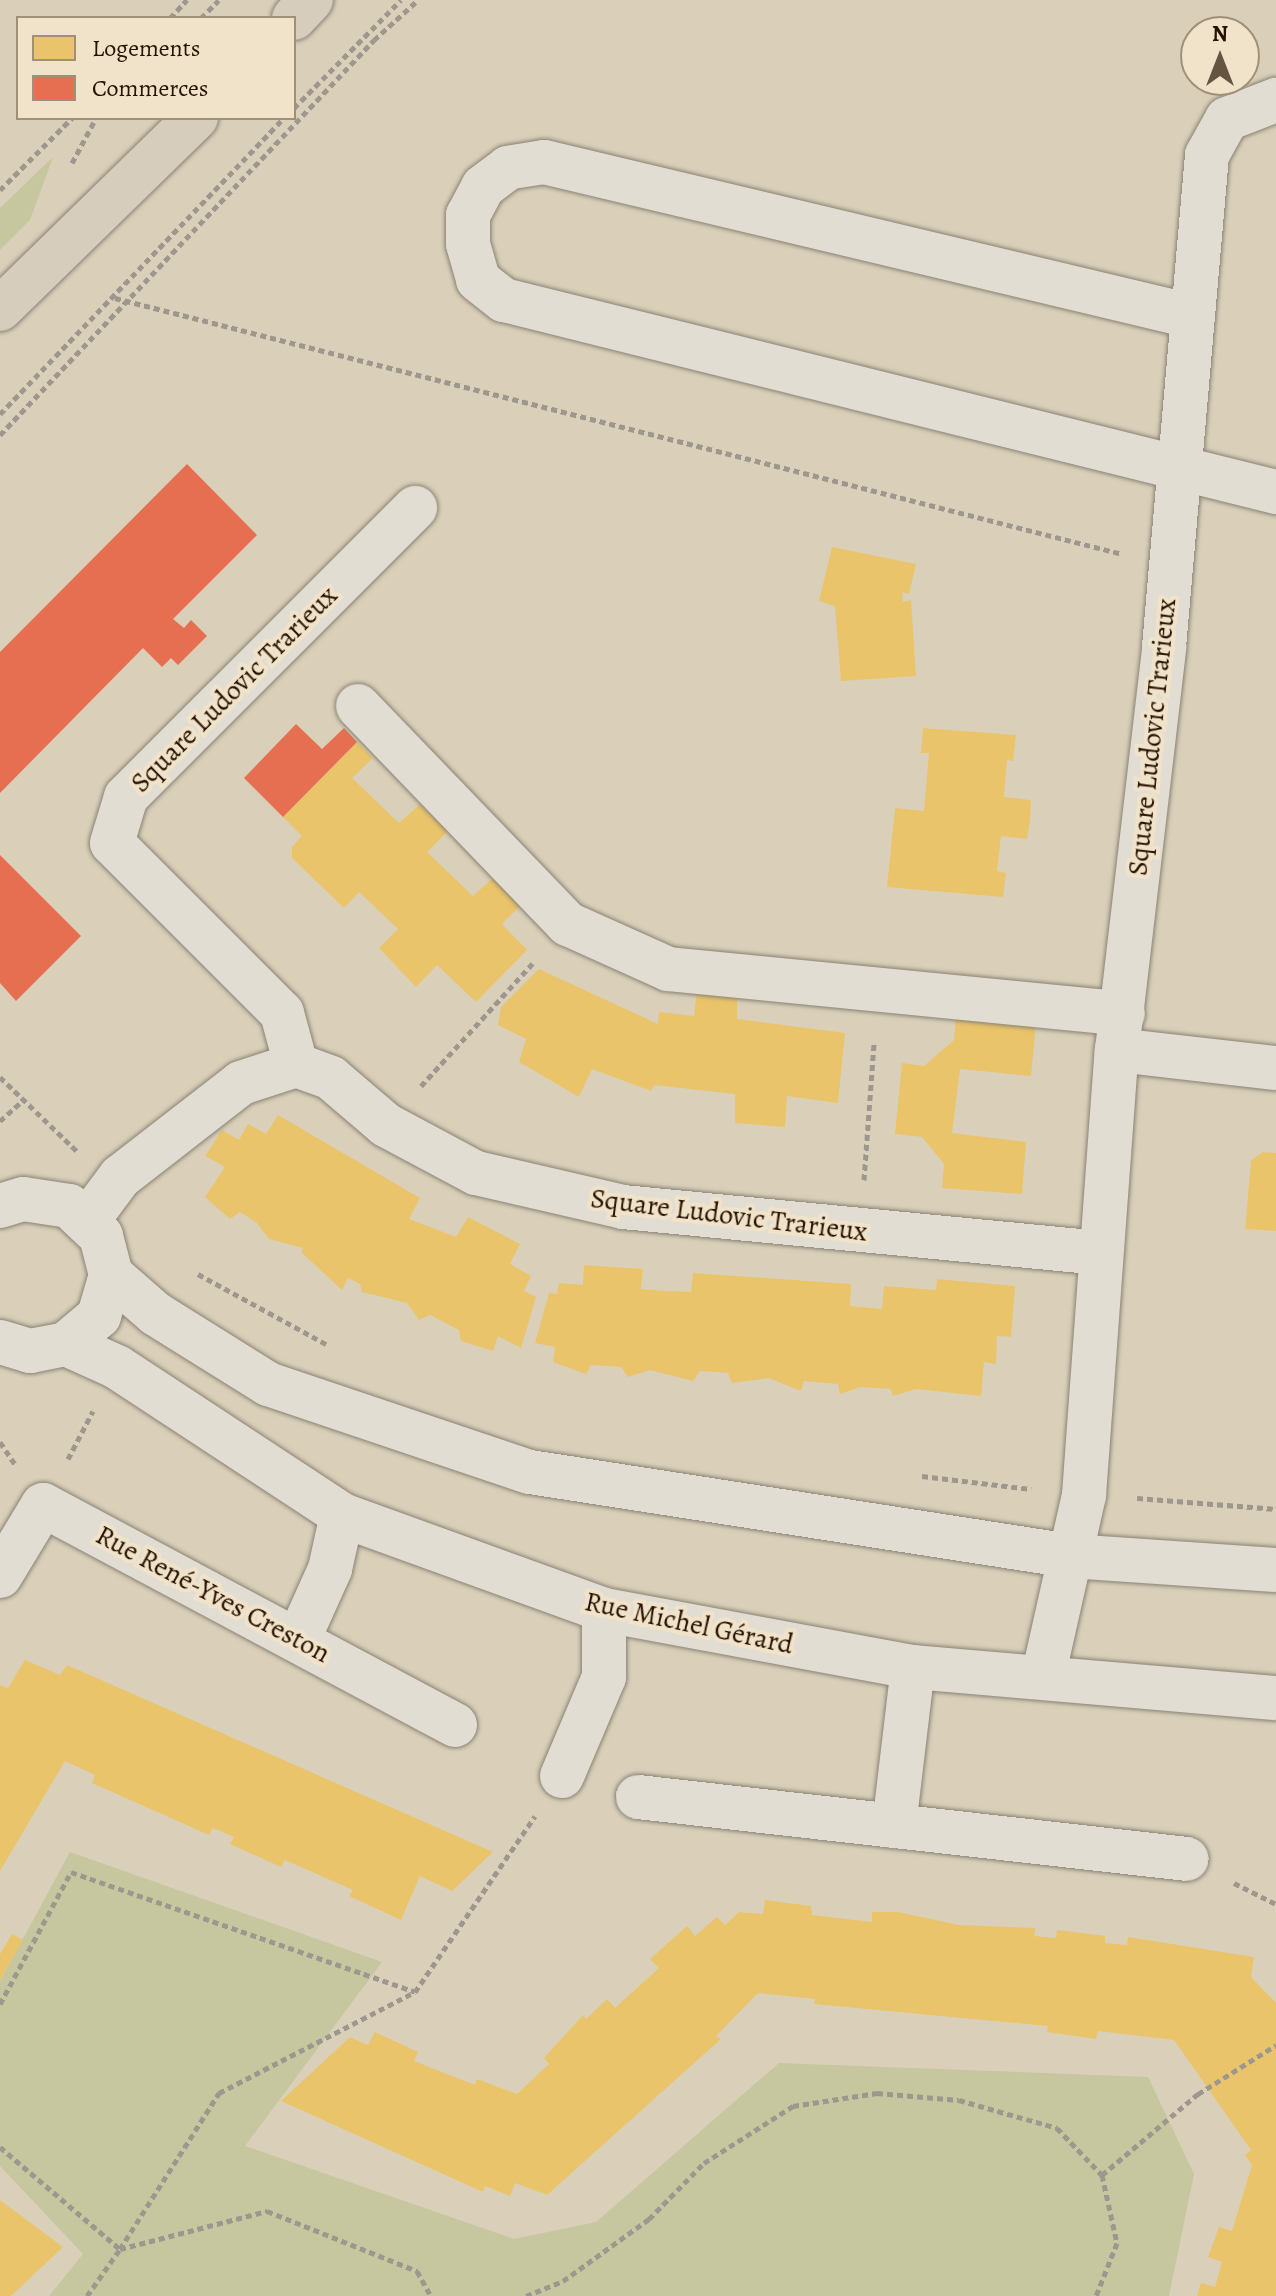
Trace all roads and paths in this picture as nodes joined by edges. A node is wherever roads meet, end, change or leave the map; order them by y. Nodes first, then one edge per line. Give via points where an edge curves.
1 (187, 0) edge
2 (219, 0) edge
3 (311, 0) edge
4 (401, 0) edge
5 (418, 0) edge
6 (172, 16) edge
7 (203, 16) edge
8 (296, 16) edge
9 (1276, 100) edge
10 (296, 106) edge
11 (70, 120) edge
12 (194, 120) edge
13 (282, 120) edge
14 (0, 190) edge
15 (78, 238) junction
16 (115, 298) junction
17 (127, 302) junction
18 (0, 309) edge
19 (1191, 316) junction
20 (0, 339) edge
21 (0, 414) edge
22 (0, 435) edge
23 (1178, 471) junction
24 (1276, 492) edge
25 (415, 508) dead end
26 (1169, 566) junction
27 (358, 706) dead end
28 (568, 924) junction
29 (878, 990) junction
30 (1120, 1032) junction
31 (296, 1065) junction
32 (1276, 1068) edge
33 (0, 1077) edge
34 (23, 1100) junction
35 (0, 1121) edge
36 (386, 1125) junction
37 (120, 1177) junction
38 (8, 1193) edge
39 (88, 1220) junction
40 (860, 1230) junction
41 (1100, 1253) junction
42 (189, 1269) dead end
43 (111, 1275) junction
44 (66, 1344) junction
45 (341, 1350) dead end
46 (4, 1352) edge
47 (117, 1367) junction
48 (919, 1476) dead end
49 (1084, 1495) junction
50 (43, 1505) junction
51 (1276, 1509) edge
52 (342, 1515) junction
53 (1070, 1556) junction
54 (1276, 1570) edge
55 (0, 1576) edge
56 (604, 1610) junction
57 (299, 1638) junction
58 (913, 1667) junction
59 (1043, 1677) junction
60 (1276, 1698) edge
61 (455, 1725) dead end
62 (562, 1776) joint
63 (638, 1797) dead end
64 (894, 1826) junction
65 (1187, 1859) dead end
66 (415, 1992) junction
67 (0, 2004) edge
68 (1276, 2045) edge
69 (0, 2147) edge
70 (1102, 2175) junction
71 (120, 2249) junction
72 (87, 2296) edge
73 (431, 2296) edge
74 (526, 2296) edge
75 (1096, 2296) edge

1 - 6 path
2 - 7 path
3 - 8 main road
4 - 10 path
5 - 17 path
9 - 19 street, Square Ludovic Trarieux via 1227,119 1215,133 1202,190
11 - 14 path
12 - 15 main road
13 - 16 path
15 - 18 main road
15 - 20 main road
16 - 17 path
16 - 21 path
17 - 22 path
17 - 26 path
19 - 23 street, Square Ludovic Trarieux
19 - 23 street via 544,162 508,168 483,187 468,215 468,244 478,280 504,300
23 - 24 street
23 - 26 street, Square Ludovic Trarieux
25 - 31 street, Square Ludovic Trarieux via 126,797 112,843 282,1013
26 - 30 street, Square Ludovic Trarieux
27 - 28 street
28 - 29 street via 668,969
28 - 36 path
29 - 30 street
29 - 40 path
30 - 32 street
30 - 41 street, Square Ludovic Trarieux
31 - 36 street, Square Ludovic Trarieux via 331,1078
31 - 37 street via 241,1083
33 - 34 path
34 - 35 path
34 - 37 path via 71,1147
36 - 40 street, Square Ludovic Trarieux via 476,1173 623,1207
37 - 39 street
38 - 39 street via 69,1206
39 - 43 street via 101,1236
40 - 41 street, Square Ludovic Trarieux
41 - 49 street, Square Ludovic Trarieux
42 - 45 path via 297,1332
43 - 44 street via 99,1316
43 - 53 street via 156,1314 268,1384 530,1472
44 - 46 street
44 - 47 street, Rue Michel Gérard
47 - 50 path
47 - 52 street, Rue Michel Gérard
48 - 49 path
49 - 51 path
49 - 53 street, Square Ludovic Trarieux
50 - 55 street
50 - 57 street, Rue René-Yves Creston
52 - 56 street, Rue Michel Gérard
52 - 57 street via 330,1569
53 - 54 street
53 - 59 street, Square Ludovic Trarieux
56 - 58 street, Rue Michel Gérard
56 - 62 street via 604,1677
57 - 61 street, Rue René-Yves Creston
58 - 59 street, Rue Michel Gérard
58 - 64 street
59 - 60 street, Rue Michel Gérard
62 - 66 path
63 - 64 street
64 - 65 street
66 - 67 path via 71,1872
66 - 71 path via 219,2093
68 - 70 path via 1198,2094
69 - 71 path
70 - 74 path via 1057,2128 959,2100 877,2093 793,2106 704,2163 649,2219 563,2281
70 - 75 path via 1117,2243
71 - 72 path
71 - 73 path via 267,2211 417,2271

